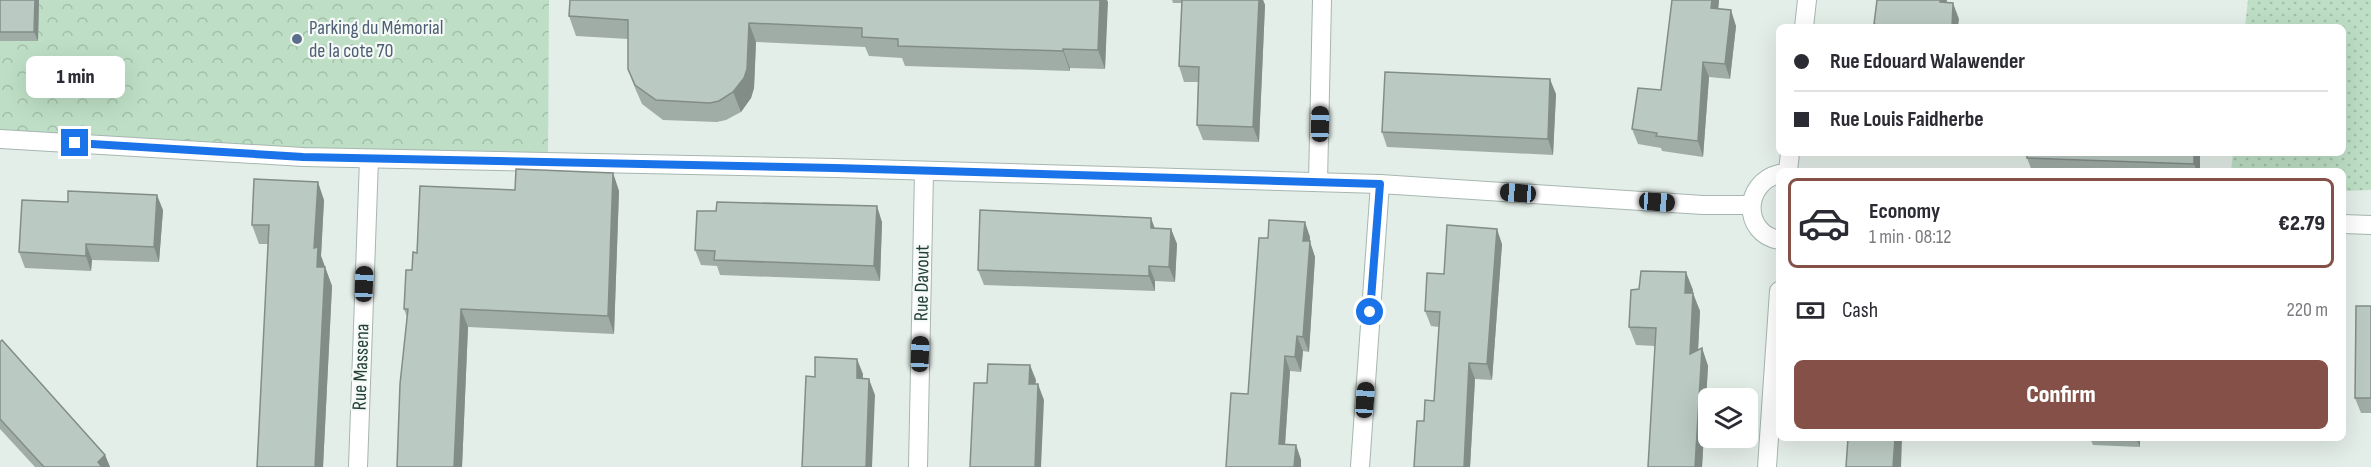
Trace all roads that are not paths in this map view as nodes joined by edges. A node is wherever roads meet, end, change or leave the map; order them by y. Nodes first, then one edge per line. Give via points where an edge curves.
1 (1322, 0) edge
2 (1807, 0) edge
3 (1804, 24) edge
4 (0, 139) edge
5 (369, 159) junction
6 (924, 172) junction
7 (1776, 175) edge
8 (1318, 182) junction
9 (1380, 184) junction
10 (1750, 205) junction
11 (2346, 224) edge
12 (2371, 225) edge
13 (1776, 239) edge
14 (1776, 335) edge
15 (358, 467) edge
16 (918, 467) edge
17 (1360, 467) edge
18 (1767, 467) edge

1 - 8 street
2 - 3 street
4 - 5 street
5 - 6 street
5 - 15 street, Rue Massena
6 - 8 street
6 - 16 street, Rue Davout
7 - 10 street via 1759,186
8 - 9 street
9 - 10 street
9 - 17 street
10 - 13 street via 1756,226
11 - 12 street
14 - 18 street

